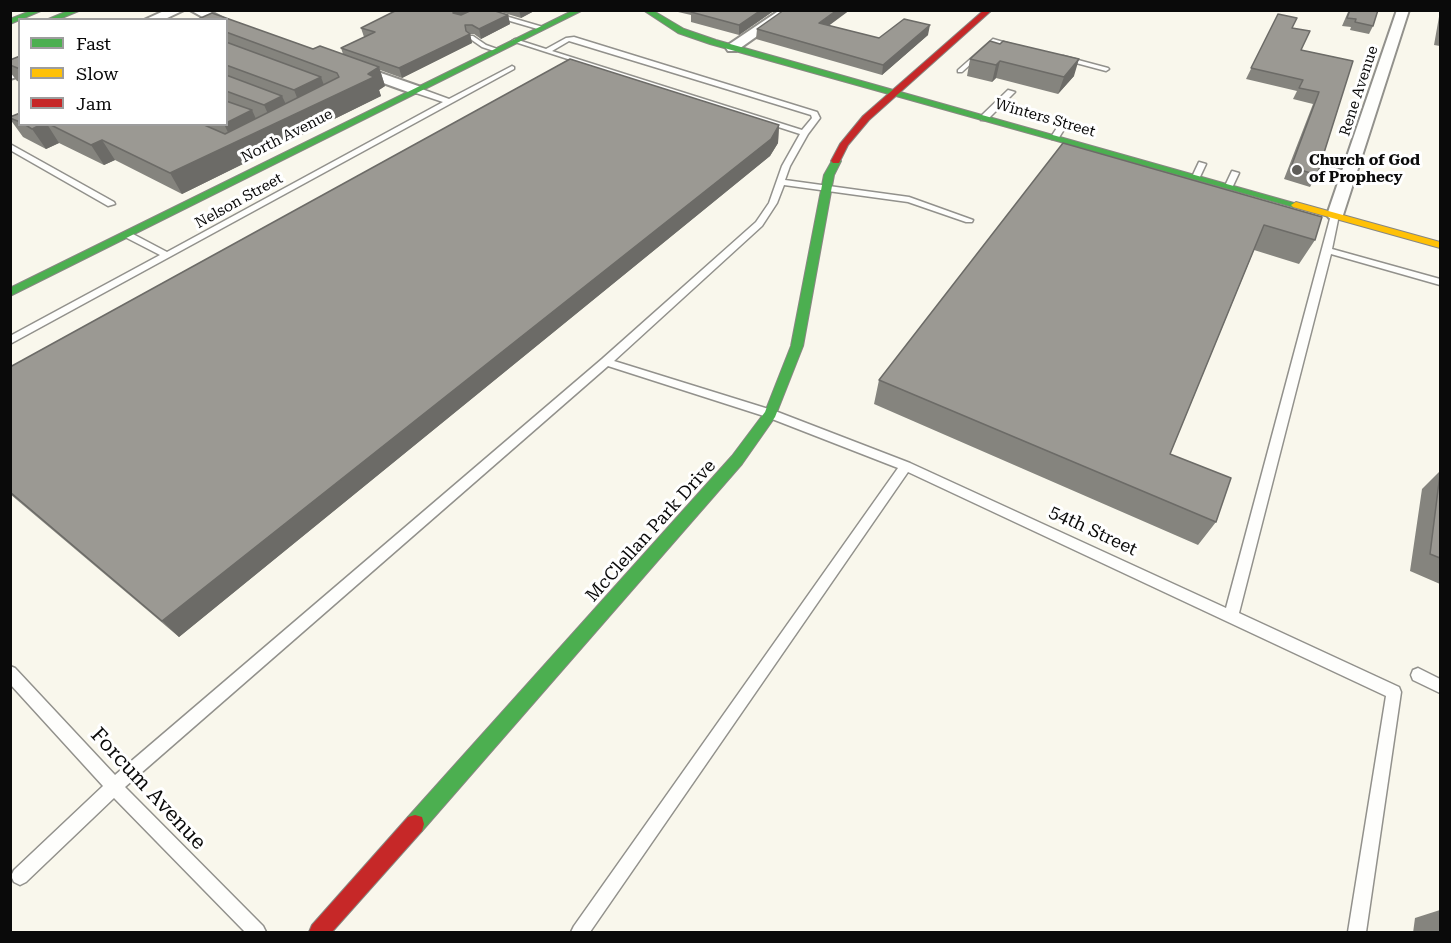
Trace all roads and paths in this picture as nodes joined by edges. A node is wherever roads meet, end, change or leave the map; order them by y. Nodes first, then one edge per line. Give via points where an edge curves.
1 (40, 10) edge
2 (78, 10) edge
3 (179, 10) edge
4 (195, 10) edge
5 (580, 10) edge
6 (646, 10) edge
7 (789, 10) edge
8 (989, 10) edge
9 (1403, 10) edge
10 (492, 15) edge
11 (20, 18) edge
12 (56, 18) edge
13 (156, 18) edge
14 (216, 18) edge
15 (541, 28) junction
16 (471, 37) edge
17 (515, 41) junction
18 (732, 48) junction
19 (1023, 49) edge
20 (497, 50) junction
21 (546, 51) junction
22 (1058, 57) edge
23 (343, 64) edge
24 (512, 68) dead end
25 (1106, 69) dead end
26 (960, 71) dead end
27 (416, 90) junction
28 (1011, 92) dead end
29 (895, 93) junction
30 (449, 102) junction
31 (984, 118) junction
32 (1063, 125) dead end
33 (804, 133) junction
34 (1055, 138) junction
35 (10, 146) edge
36 (1329, 169) dead end
37 (1235, 173) dead end
38 (1349, 174) junction
39 (780, 182) junction
40 (1229, 186) junction
41 (827, 187) junction
42 (111, 204) dead end
43 (1335, 215) junction
44 (969, 220) dead end
45 (128, 235) junction
46 (1440, 245) edge
47 (1327, 250) junction
48 (167, 255) junction
49 (1440, 282) edge
50 (10, 293) edge
51 (10, 341) edge
52 (606, 362) junction
53 (771, 414) junction
54 (906, 466) junction
55 (1231, 616) junction
56 (10, 673) edge
57 (1418, 675) dead end
58 (1440, 686) edge
59 (114, 786) junction
60 (20, 876) dead end
61 (257, 933) edge
62 (319, 933) edge
63 (580, 933) edge
64 (1357, 933) edge

1 - 11 main road
2 - 12 main road
3 - 13 street
4 - 14 street
5 - 15 main road, North Avenue
6 - 18 main road, Winters Street via 681,31
7 - 18 street
8 - 29 main road, McClellan Park Drive
9 - 38 street, Rene Avenue
10 - 15 lane
15 - 17 main road, North Avenue
16 - 20 lane
17 - 20 main road, North Avenue
17 - 21 lane
18 - 29 main road, Winters Street
19 - 26 lane via 993,41
20 - 27 main road, North Avenue
21 - 33 lane
21 - 33 lane via 574,39 793,107 816,116
22 - 25 lane
23 - 27 street
24 - 30 lane, Nelson Street
27 - 30 lane
27 - 45 main road, North Avenue
28 - 31 lane
29 - 31 main road, Winters Street
29 - 41 main road, McClellan Park Drive via 844,144
30 - 48 lane, Nelson Street
31 - 34 main road, Winters Street
32 - 34 lane
33 - 39 lane
34 - 40 main road, Winters Street via 1199,170
35 - 42 lane
36 - 38 lane
37 - 40 lane
38 - 43 street, Rene Avenue
39 - 41 lane
39 - 52 lane via 773,203 759,224
40 - 43 main road, Winters Street
41 - 44 lane via 909,200
41 - 53 main road, McClellan Park Drive via 797,346
43 - 46 main road, Winters Street
43 - 47 lane
45 - 48 lane
45 - 50 main road, North Avenue
47 - 49 lane
47 - 55 lane
48 - 51 lane, Nelson Street
52 - 53 lane, 54th Street
52 - 59 lane
53 - 54 lane, 54th Street
53 - 62 main road, McClellan Park Drive via 737,460
54 - 55 lane, 54th Street
54 - 63 lane
55 - 64 lane, 54th Street via 1394,692
56 - 59 lane, Forcum Avenue
57 - 58 lane
59 - 60 lane
59 - 61 lane, Forcum Avenue

